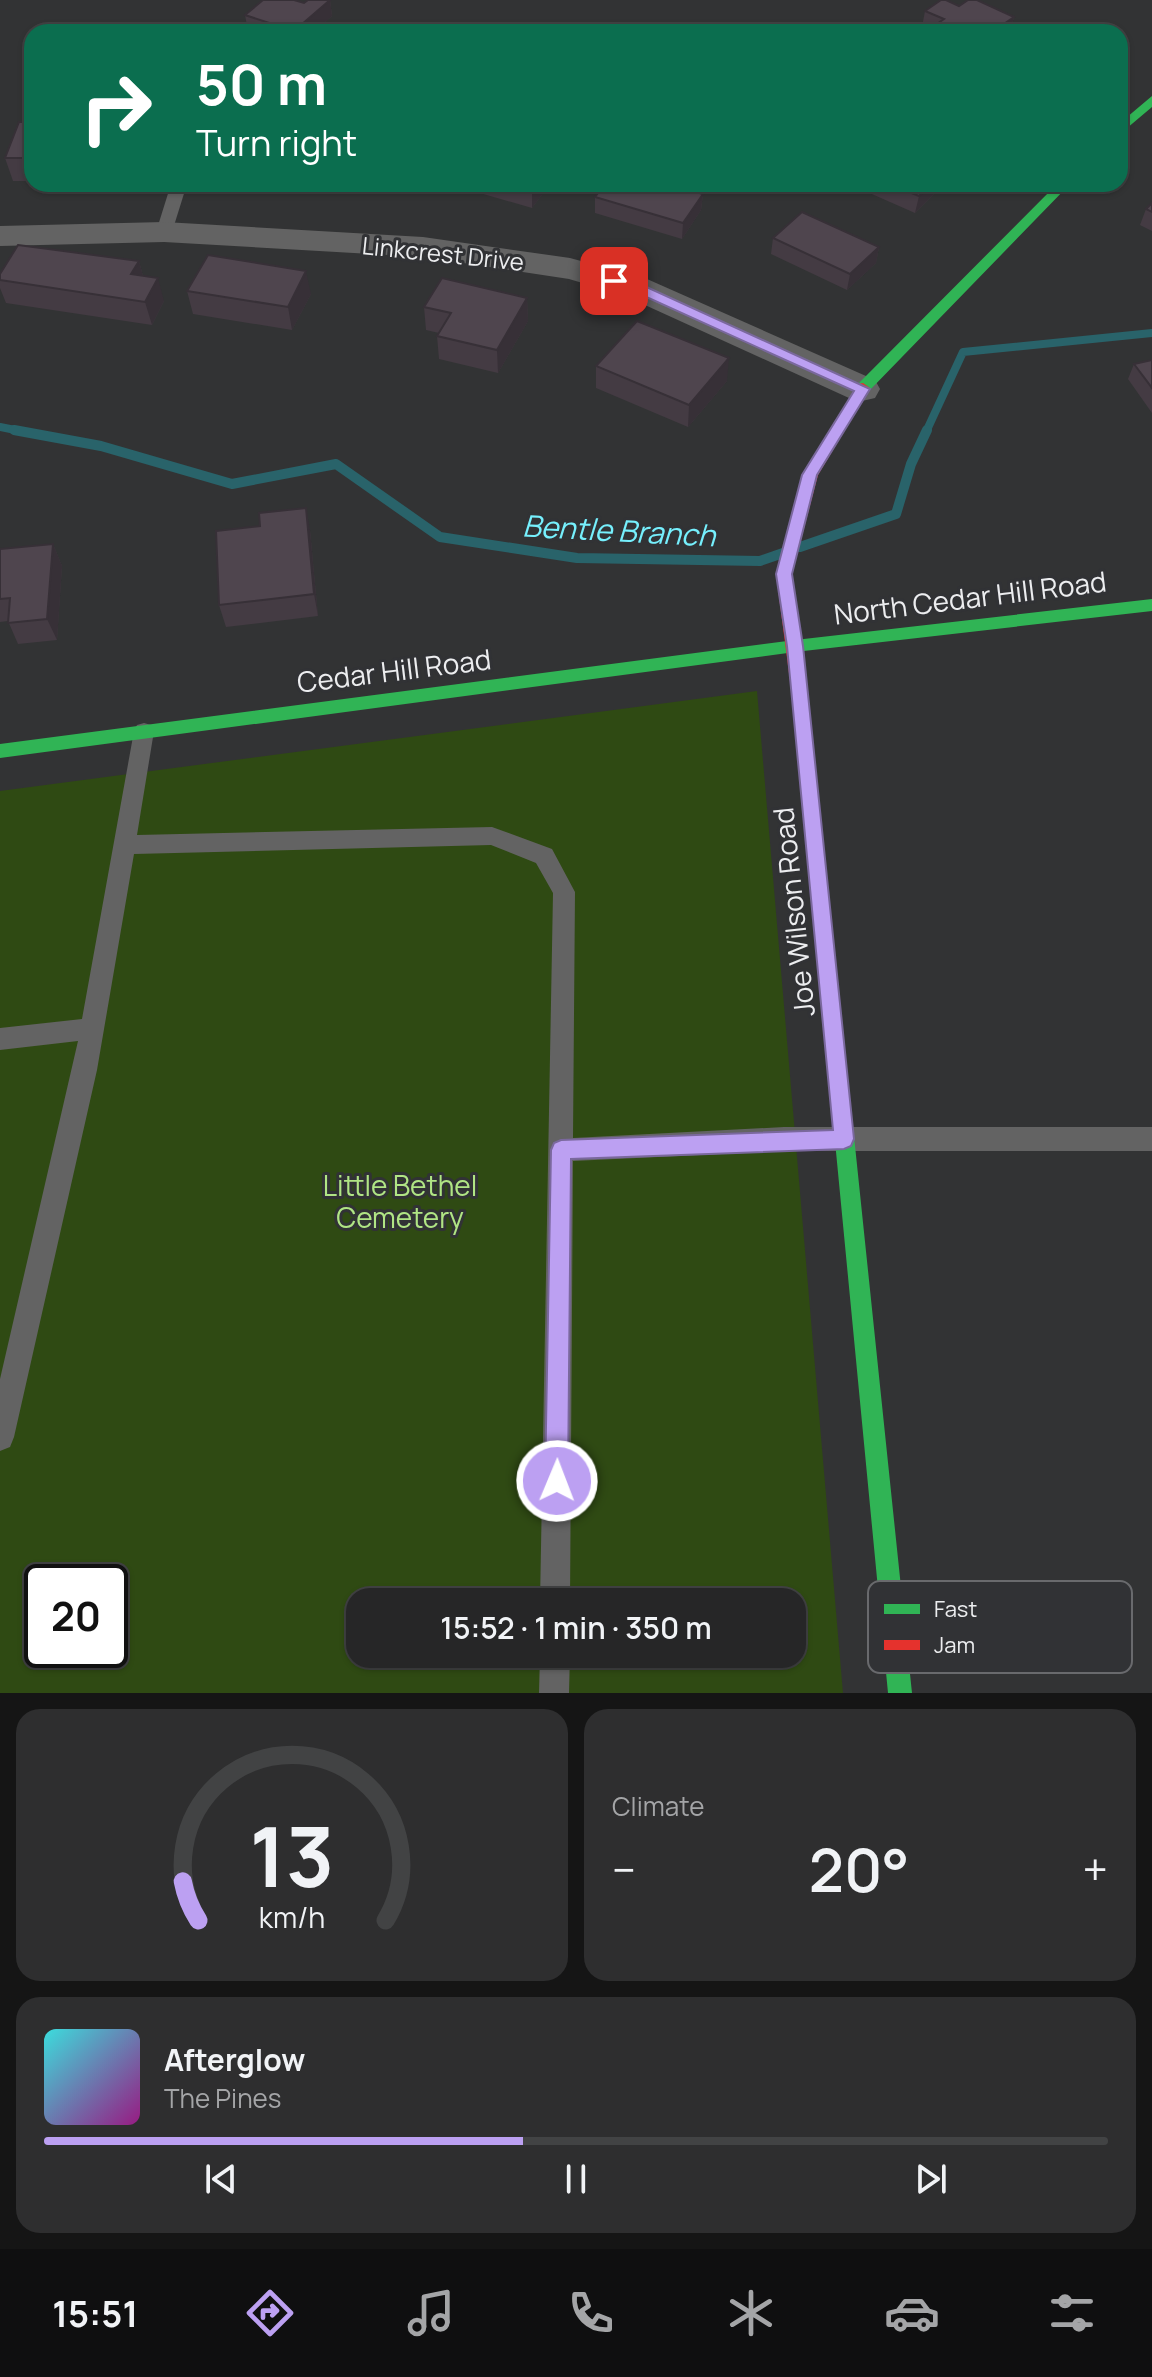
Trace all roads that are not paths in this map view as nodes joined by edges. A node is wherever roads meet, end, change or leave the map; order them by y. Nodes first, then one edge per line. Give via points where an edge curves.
1 (1152, 100) edge
2 (1128, 122) edge
3 (176, 192) edge
4 (1056, 192) edge
5 (164, 232) junction
6 (0, 236) edge
7 (862, 389) junction
8 (1152, 605) edge
9 (795, 646) junction
10 (144, 731) junction
11 (0, 751) edge
12 (124, 845) junction
13 (92, 1029) junction
14 (0, 1039) edge
15 (844, 1139) junction
16 (1152, 1139) edge
17 (561, 1150) junction
18 (0, 1437) edge
19 (889, 1581) edge
20 (555, 1588) edge
21 (555, 1668) edge
22 (898, 1673) edge
23 (554, 1693) edge
24 (900, 1693) edge

1 - 2 street
3 - 5 lane
4 - 7 street, Joe Wilson Road
5 - 6 street, Linkcrest Drive
5 - 7 street, Linkcrest Drive via 423,247 570,269 635,287
7 - 9 street, Joe Wilson Road via 810,475 789,550 784,574
8 - 9 street, North Cedar Hill Road
9 - 10 street, Cedar Hill Road
9 - 15 street, Joe Wilson Road
10 - 11 street, Cedar Hill Road
10 - 12 lane
12 - 13 lane
12 - 17 lane via 492,836 544,856 564,892
13 - 14 lane
13 - 18 lane
15 - 16 lane
15 - 17 lane
15 - 19 street, Joe Wilson Road
17 - 20 lane
21 - 23 lane
22 - 24 street, Joe Wilson Road

